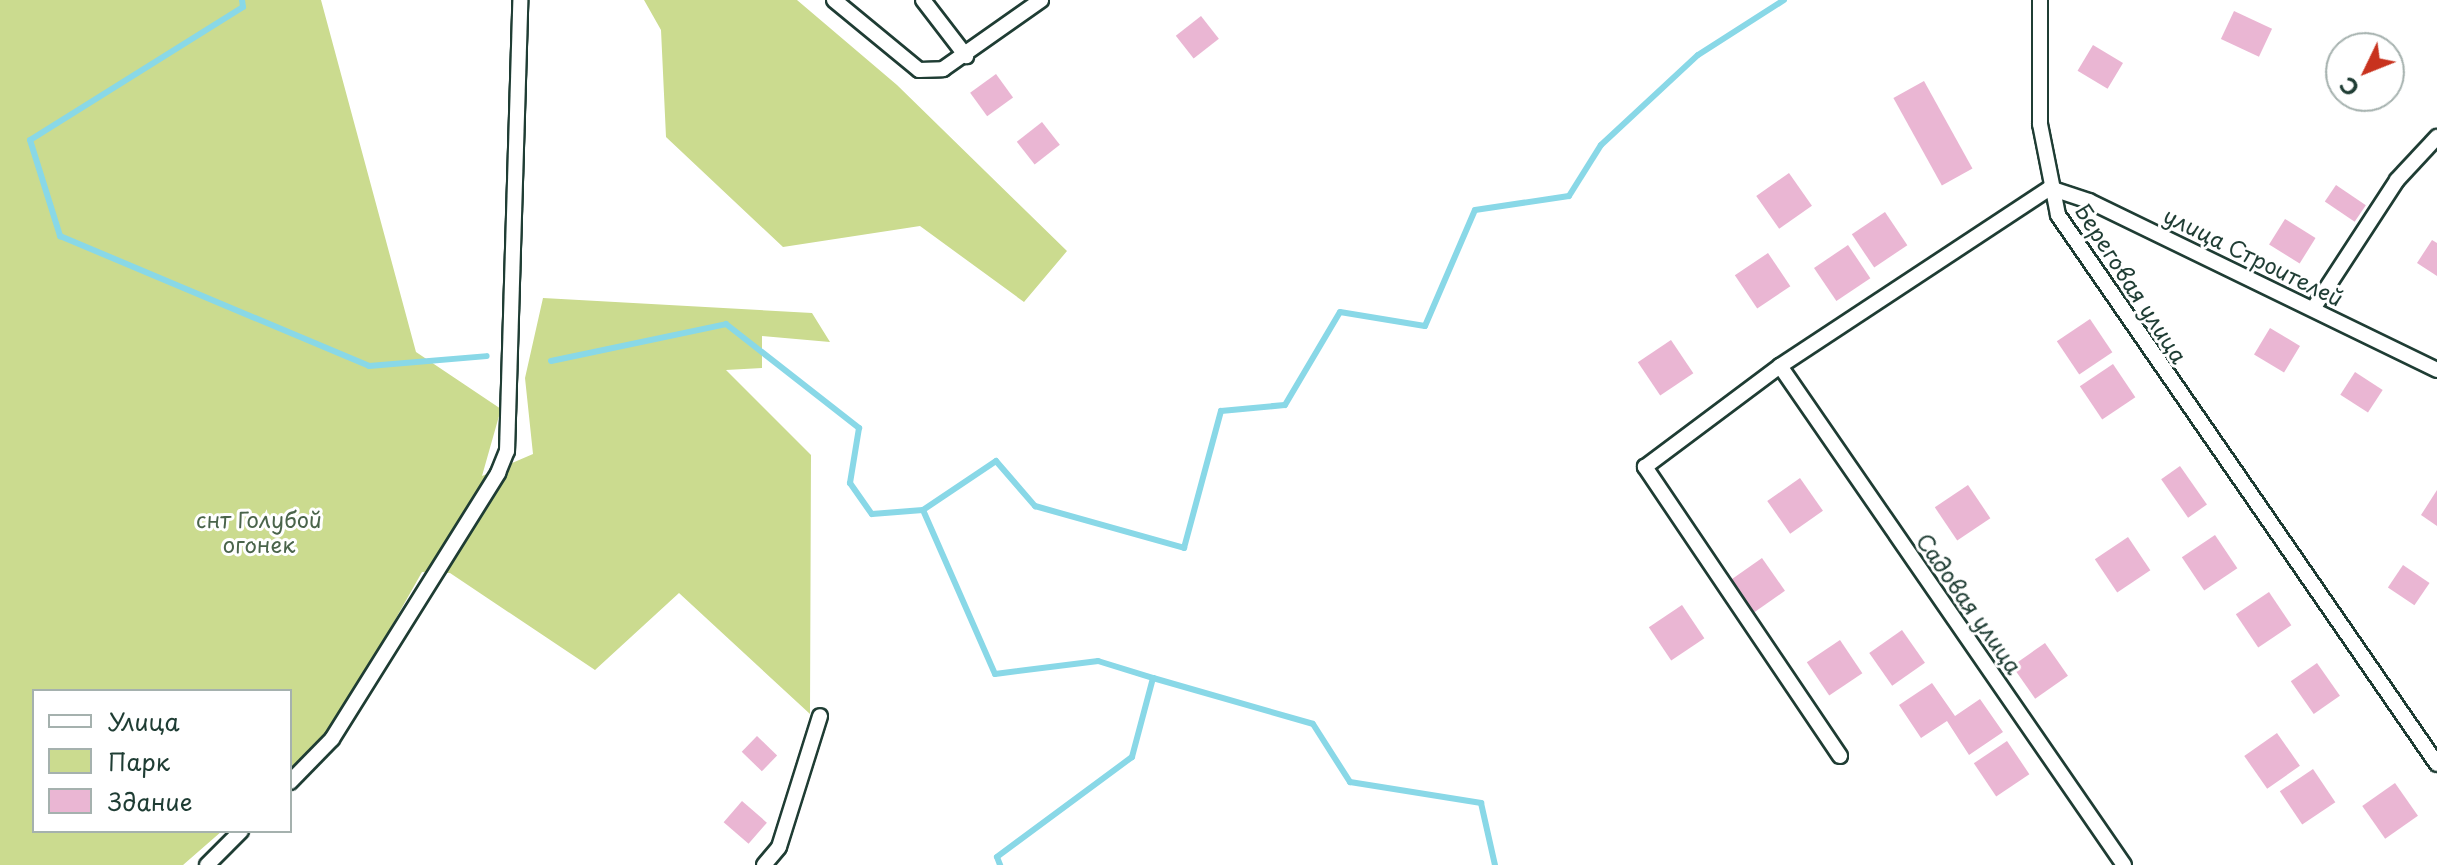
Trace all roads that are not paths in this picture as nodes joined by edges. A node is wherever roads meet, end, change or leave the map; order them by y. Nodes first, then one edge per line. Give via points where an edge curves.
1 (520, 0) edge
2 (834, 0) edge
3 (923, 0) edge
4 (1041, 0) edge
5 (2040, 0) edge
6 (966, 56) junction
7 (2437, 137) edge
8 (2050, 188) junction
9 (2313, 309) junction
10 (1780, 366) junction
11 (2437, 370) edge
12 (820, 716) dead end
13 (1840, 756) dead end
14 (2437, 764) edge
15 (292, 780) edge
16 (239, 833) edge
17 (207, 865) edge
18 (764, 865) edge
19 (2124, 865) edge

1 - 15 street via 507,451 332,739
2 - 6 street via 919,70 943,69
3 - 6 street
4 - 6 street
5 - 8 street via 2040,124
7 - 9 street via 2397,180
8 - 9 street, улица Строителей via 2089,201
8 - 10 street, Береговая улица
8 - 14 street, Береговая улица via 2075,244
9 - 11 street, улица Строителей
10 - 13 street, Береговая улица via 1645,467
10 - 19 street, Садовая улица
12 - 18 street via 779,847
16 - 17 street

